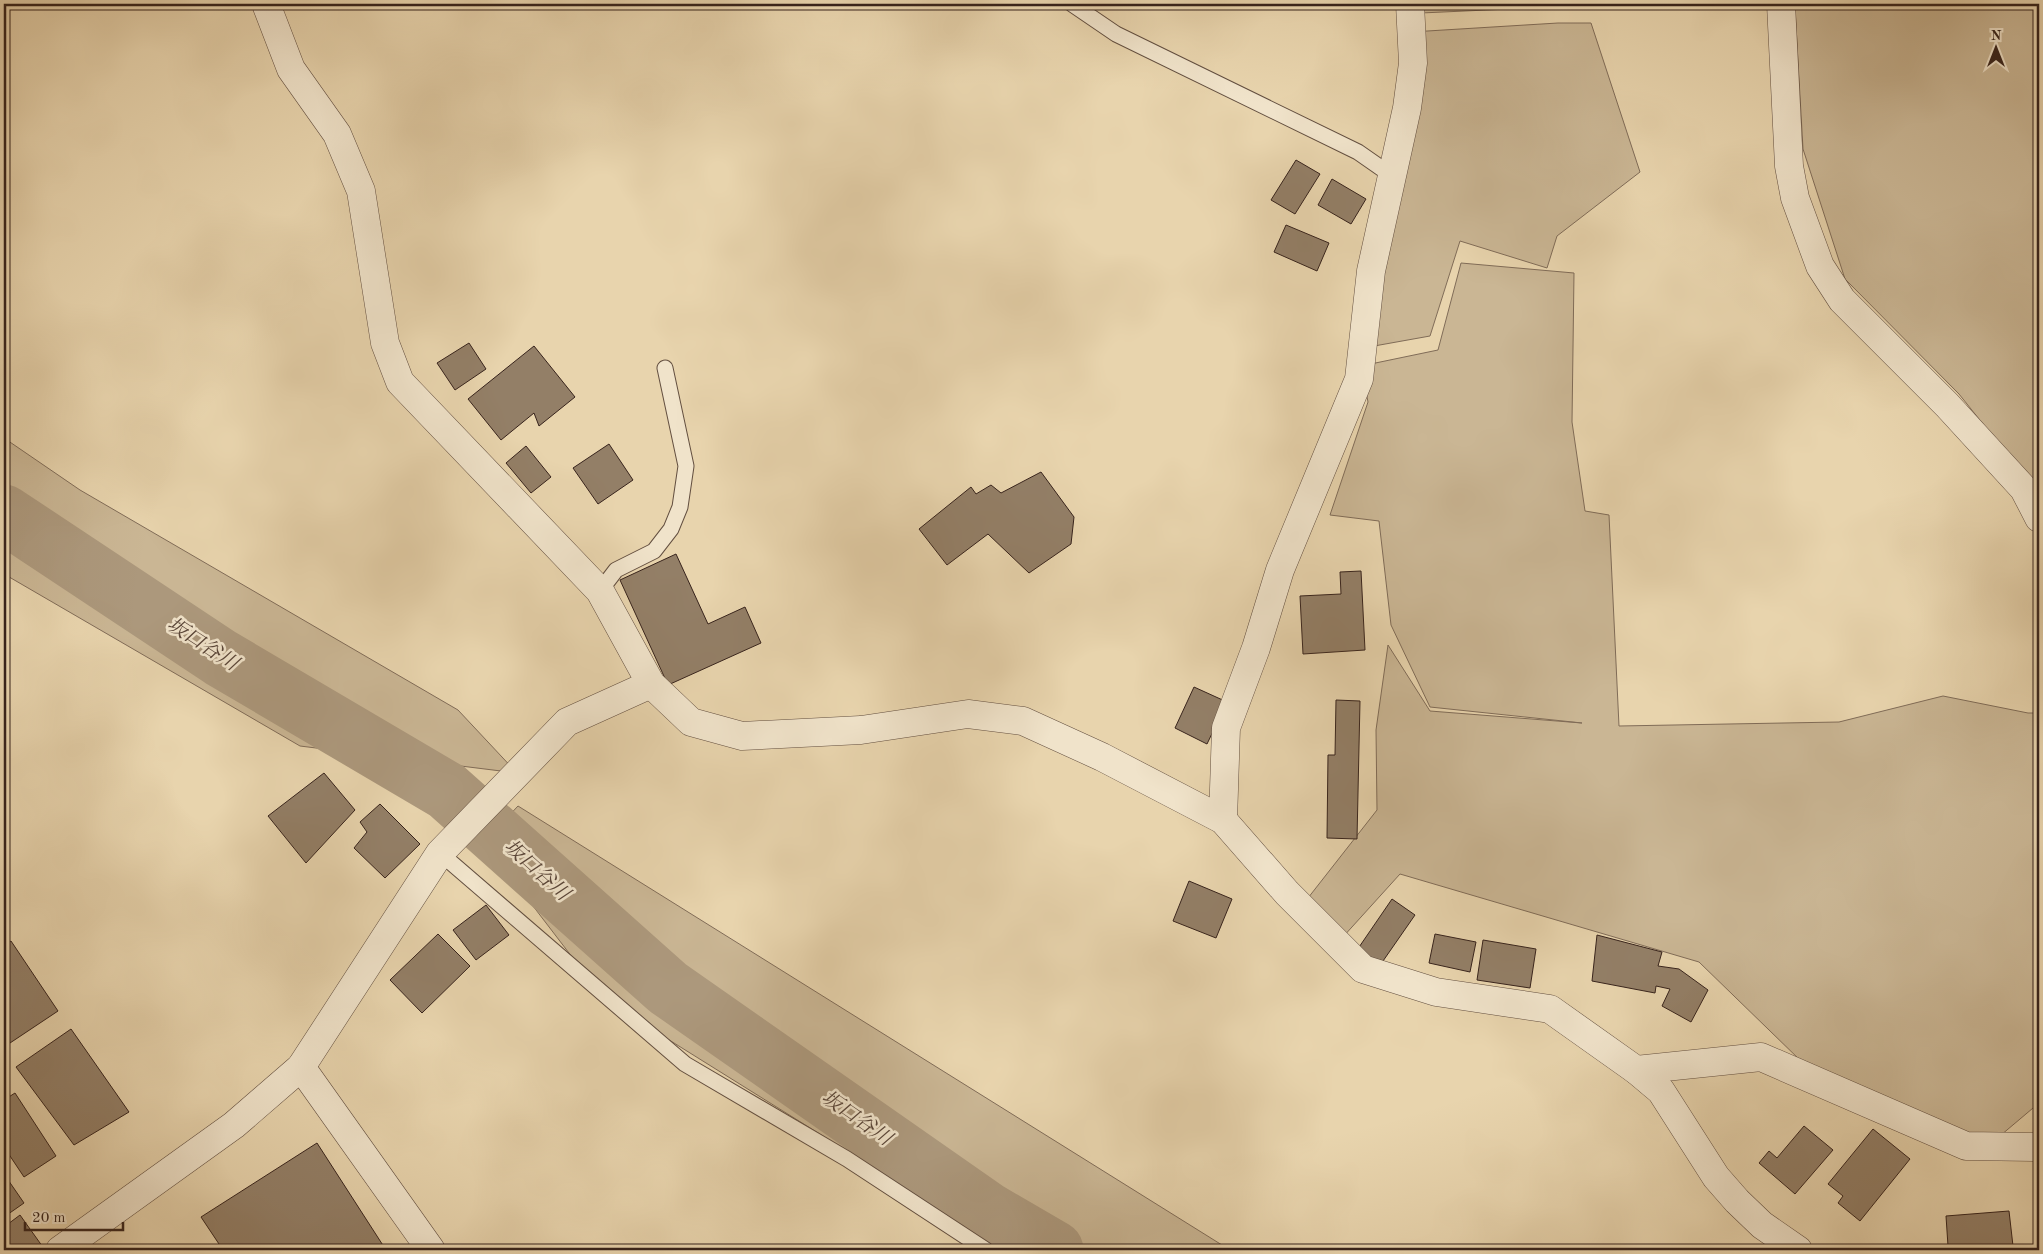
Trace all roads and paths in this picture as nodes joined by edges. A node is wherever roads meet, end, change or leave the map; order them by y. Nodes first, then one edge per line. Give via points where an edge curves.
1 (266, 4) edge
2 (1072, 4) edge
3 (1410, 4) edge
4 (1781, 4) edge
5 (1391, 175) junction
6 (665, 368) dead end
7 (2039, 518) edge
8 (600, 591) junction
9 (651, 684) junction
10 (1223, 820) junction
11 (440, 853) junction
12 (301, 1067) junction
13 (1636, 1070) junction
14 (2032, 1143) edge
15 (60, 1250) edge
16 (431, 1250) edge
17 (986, 1250) edge
18 (1798, 1250) edge

1 - 8 street via 291,69 337,134 361,191 385,343 400,382
2 - 5 lane via 1116,34 1358,152
3 - 5 street via 1412,63 1407,108
4 - 7 street via 1789,166 1795,198 1820,266 1842,300 2024,488
5 - 10 street via 1371,272 1359,380 1280,570 1256,648 1226,728
6 - 8 lane via 686,466 680,507 671,529 654,551 616,570
8 - 9 street
9 - 10 street via 691,722 742,736 861,730 968,714 1023,721 1102,757
9 - 11 street via 567,722
10 - 13 street via 1287,893 1363,969 1436,992 1550,1009
11 - 12 street
11 - 17 lane via 685,1064 847,1159
12 - 15 street via 234,1125
12 - 16 street
13 - 14 street via 1761,1057 1966,1146
13 - 18 street via 1661,1091 1716,1177 1737,1201 1762,1225

